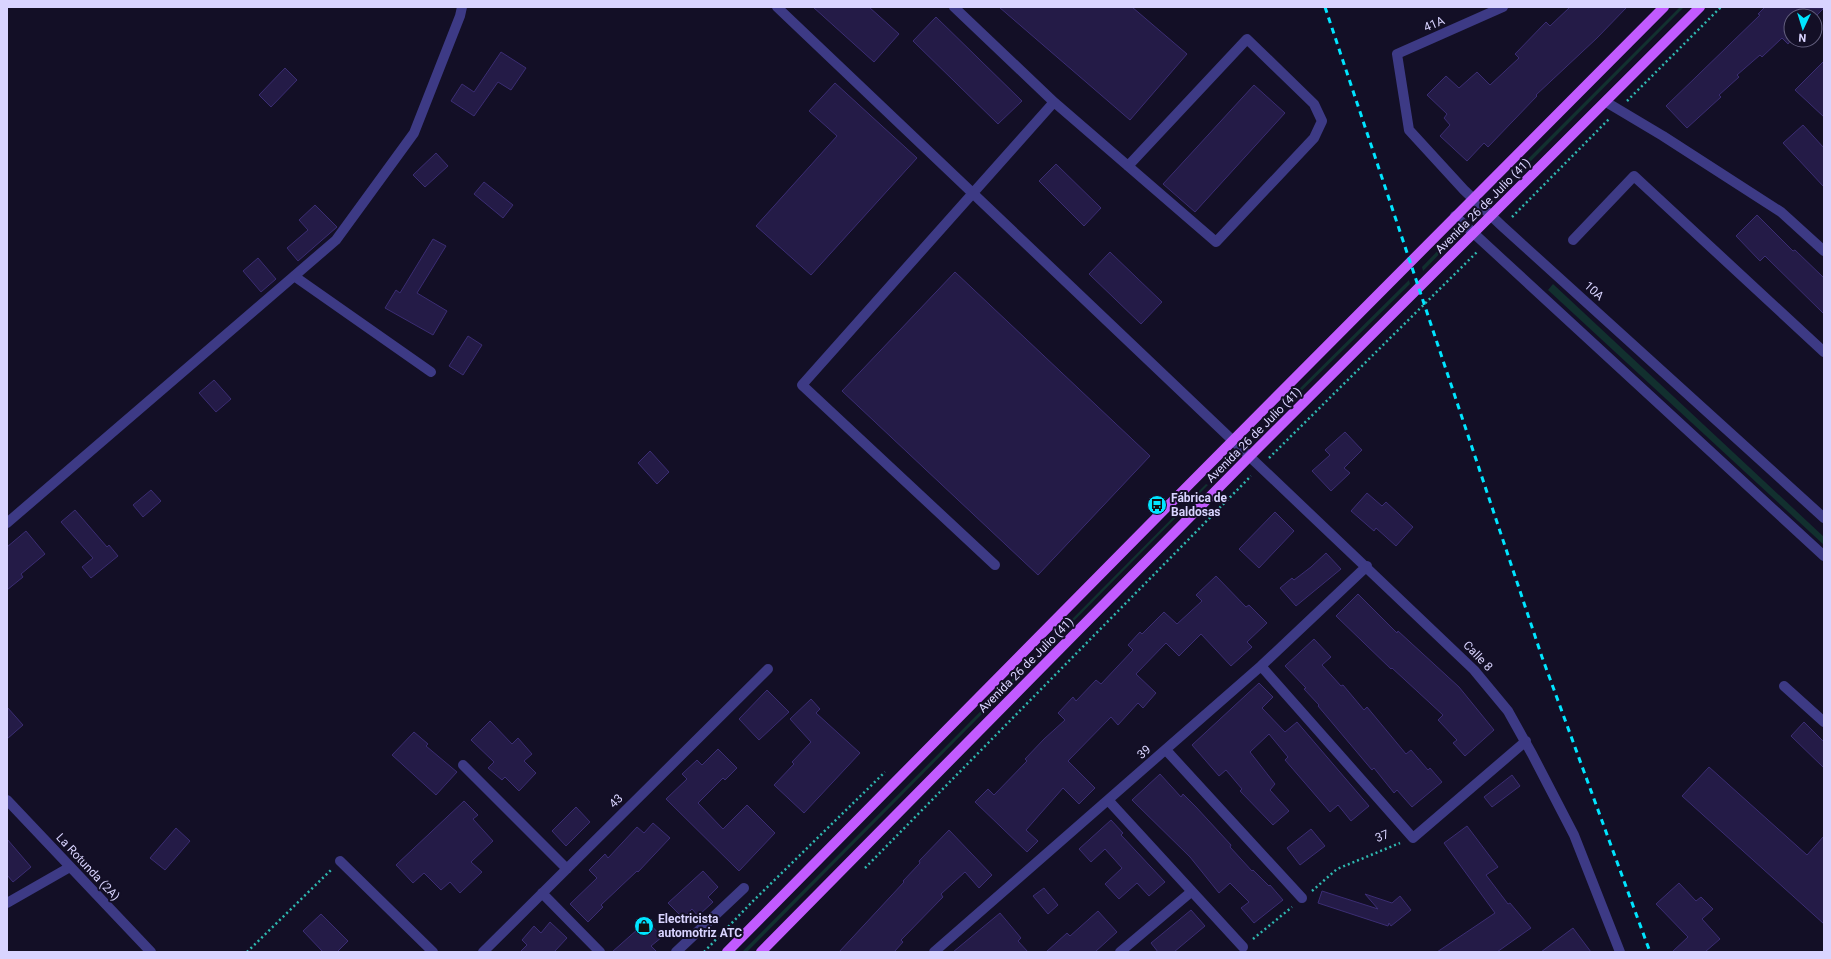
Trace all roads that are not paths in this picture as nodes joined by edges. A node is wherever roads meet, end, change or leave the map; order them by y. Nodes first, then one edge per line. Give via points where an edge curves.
1 (462, 7) edge
2 (777, 7) edge
3 (954, 7) edge
4 (1503, 7) edge
5 (1664, 7) edge
6 (1700, 7) edge
7 (1397, 54) joint
8 (1054, 102) junction
9 (1606, 102) junction
10 (1128, 166) junction
11 (973, 193) junction
12 (1473, 198) junction
13 (1455, 216) junction
14 (1492, 216) junction
15 (1475, 233) junction
16 (1573, 240) dead end
17 (1824, 251) edge
18 (294, 276) junction
19 (1824, 352) edge
20 (431, 372) dead end
21 (1233, 439) junction
22 (1250, 456) junction
23 (1824, 518) edge
24 (7, 523) edge
25 (1824, 556) edge
26 (995, 565) dead end
27 (1367, 566) junction
28 (1261, 666) junction
29 (768, 670) dead end
30 (1784, 686) dead end
31 (1824, 722) edge
32 (1526, 741) junction
33 (1166, 750) junction
34 (463, 765) dead end
35 (7, 800) edge
36 (1108, 800) junction
37 (340, 861) road end
38 (70, 867) junction
39 (567, 869) junction
40 (744, 888) dead end
41 (1192, 892) junction
42 (542, 893) junction
43 (1302, 898) road end
44 (7, 903) edge
45 (1243, 947) road end
46 (151, 952) edge
47 (433, 952) edge
48 (483, 952) edge
49 (600, 952) edge
50 (676, 952) edge
51 (727, 952) edge
52 (761, 952) edge
53 (934, 952) edge
54 (1120, 952) edge
55 (1620, 952) edge

1 - 18 street via 414,133 336,240
2 - 11 street, Calle 8
3 - 8 street
4 - 7 street, 41A
5 - 12 main road, Avenida 26 de Julio (41)
6 - 9 main road, Avenida 26 de Julio (41)
7 - 12 street, 10A via 1409,130
8 - 10 street
8 - 11 street
9 - 14 main road, Avenida 26 de Julio (41)
9 - 17 street via 1782,212
10 - 10 street via 1216,242 1314,138 1322,121 1314,104 1247,39
11 - 21 street, Calle 8
11 - 26 street via 802,385
12 - 13 main road, Avenida 26 de Julio (41)
12 - 14 street, 10A
13 - 15 street
13 - 21 main road, Avenida 26 de Julio (41)
14 - 15 main road, Avenida 26 de Julio (41)
14 - 23 street, 10A
15 - 22 main road, Avenida 26 de Julio (41)
15 - 25 street
16 - 19 street via 1634,176
18 - 20 street
18 - 24 street
21 - 22 street, Calle 8
21 - 51 main road, Avenida 26 de Julio (41) via 1160,516
22 - 27 street, Calle 8
22 - 52 main road, Avenida 26 de Julio (41)
27 - 28 street, 39
27 - 32 street, Calle 8 via 1474,670 1508,711
28 - 32 street via 1413,838
28 - 33 street, 39
29 - 39 street, 43
30 - 31 street
32 - 55 street, Calle 8 via 1574,835
33 - 36 street, 39
33 - 43 street
34 - 39 street
35 - 38 street, La Rotunda (2A)
36 - 41 street
36 - 53 street, 39
37 - 47 street
38 - 44 street
38 - 46 street, La Rotunda (2A)
39 - 42 street, 43
40 - 50 street
41 - 45 street
41 - 54 street
42 - 48 street, 43
42 - 49 street

